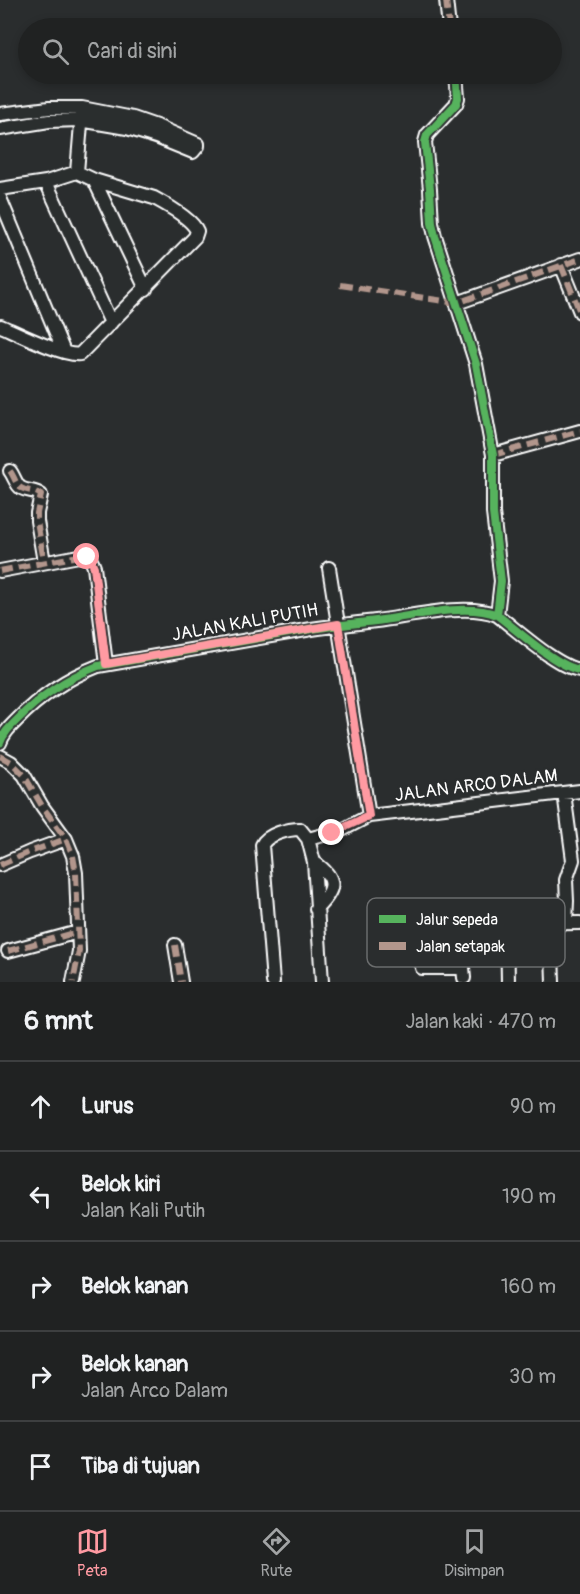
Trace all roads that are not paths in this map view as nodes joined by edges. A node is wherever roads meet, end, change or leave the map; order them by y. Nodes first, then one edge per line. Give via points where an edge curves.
1 (446, 0) edge
2 (448, 18) edge
3 (457, 84) edge
4 (0, 114) edge
5 (81, 114) junction
6 (0, 129) edge
7 (77, 172) junction
8 (94, 180) junction
9 (46, 182) junction
10 (0, 189) edge
11 (0, 198) edge
12 (580, 259) edge
13 (561, 265) junction
14 (146, 289) junction
15 (457, 303) junction
16 (580, 312) edge
17 (111, 323) junction
18 (0, 326) edge
19 (64, 352) junction
20 (580, 430) edge
21 (493, 455) junction
22 (10, 471) dead end
23 (44, 562) junction
24 (329, 568) dead end
25 (0, 571) edge
26 (497, 615) junction
27 (338, 624) junction
28 (106, 664) junction
29 (580, 670) edge
30 (0, 743) edge
31 (0, 756) edge
32 (580, 791) edge
33 (564, 793) junction
34 (369, 816) junction
35 (66, 839) junction
36 (308, 839) junction
37 (0, 865) edge
38 (566, 923) joint
39 (580, 923) edge
40 (78, 932) junction
41 (175, 945) dead end
42 (8, 951) dead end
43 (463, 967) edge
44 (508, 967) edge
45 (552, 967) edge
46 (422, 968) dead end
47 (73, 982) edge
48 (181, 982) edge
49 (273, 982) edge
50 (322, 982) edge
51 (508, 982) edge
52 (553, 982) edge

1 - 2 street
3 - 15 street via 456,104 425,142 432,223
4 - 5 street via 49,108
5 - 5 street via 133,118 198,146 193,152
5 - 6 street
5 - 7 street
7 - 8 street
7 - 9 street
8 - 14 street
8 - 14 street via 154,198 196,228 195,237
9 - 10 street
9 - 17 street
11 - 19 street
12 - 13 street
13 - 15 street
13 - 16 street
14 - 17 street
15 - 21 street via 476,364
17 - 19 street via 80,354
18 - 19 street
20 - 21 street
21 - 26 street via 493,513 501,581
22 - 23 street via 22,489 41,495 37,521
23 - 25 street
23 - 28 street via 79,556 91,560
24 - 27 street
26 - 27 street, JALAN KALI PUTIH via 462,610
26 - 29 street, JALAN KALI PUTIH via 547,653
27 - 28 street, JALAN KALI PUTIH
27 - 34 street
28 - 30 street, JALAN KALI PUTIH via 71,677 37,701 10,727
31 - 35 street via 24,775
32 - 33 street, JALAN ARCO DALAM
33 - 34 street, JALAN ARCO DALAM
33 - 38 street via 573,860 566,880
34 - 36 street, JALAN ARCO DALAM via 342,830
35 - 37 street
35 - 40 street via 74,856
36 - 49 street via 300,829 295,829 269,837 262,845
36 - 50 street via 314,862
38 - 39 street
40 - 42 street
40 - 47 street
41 - 48 street
43 - 46 street via 464,973
44 - 51 street
45 - 52 street

